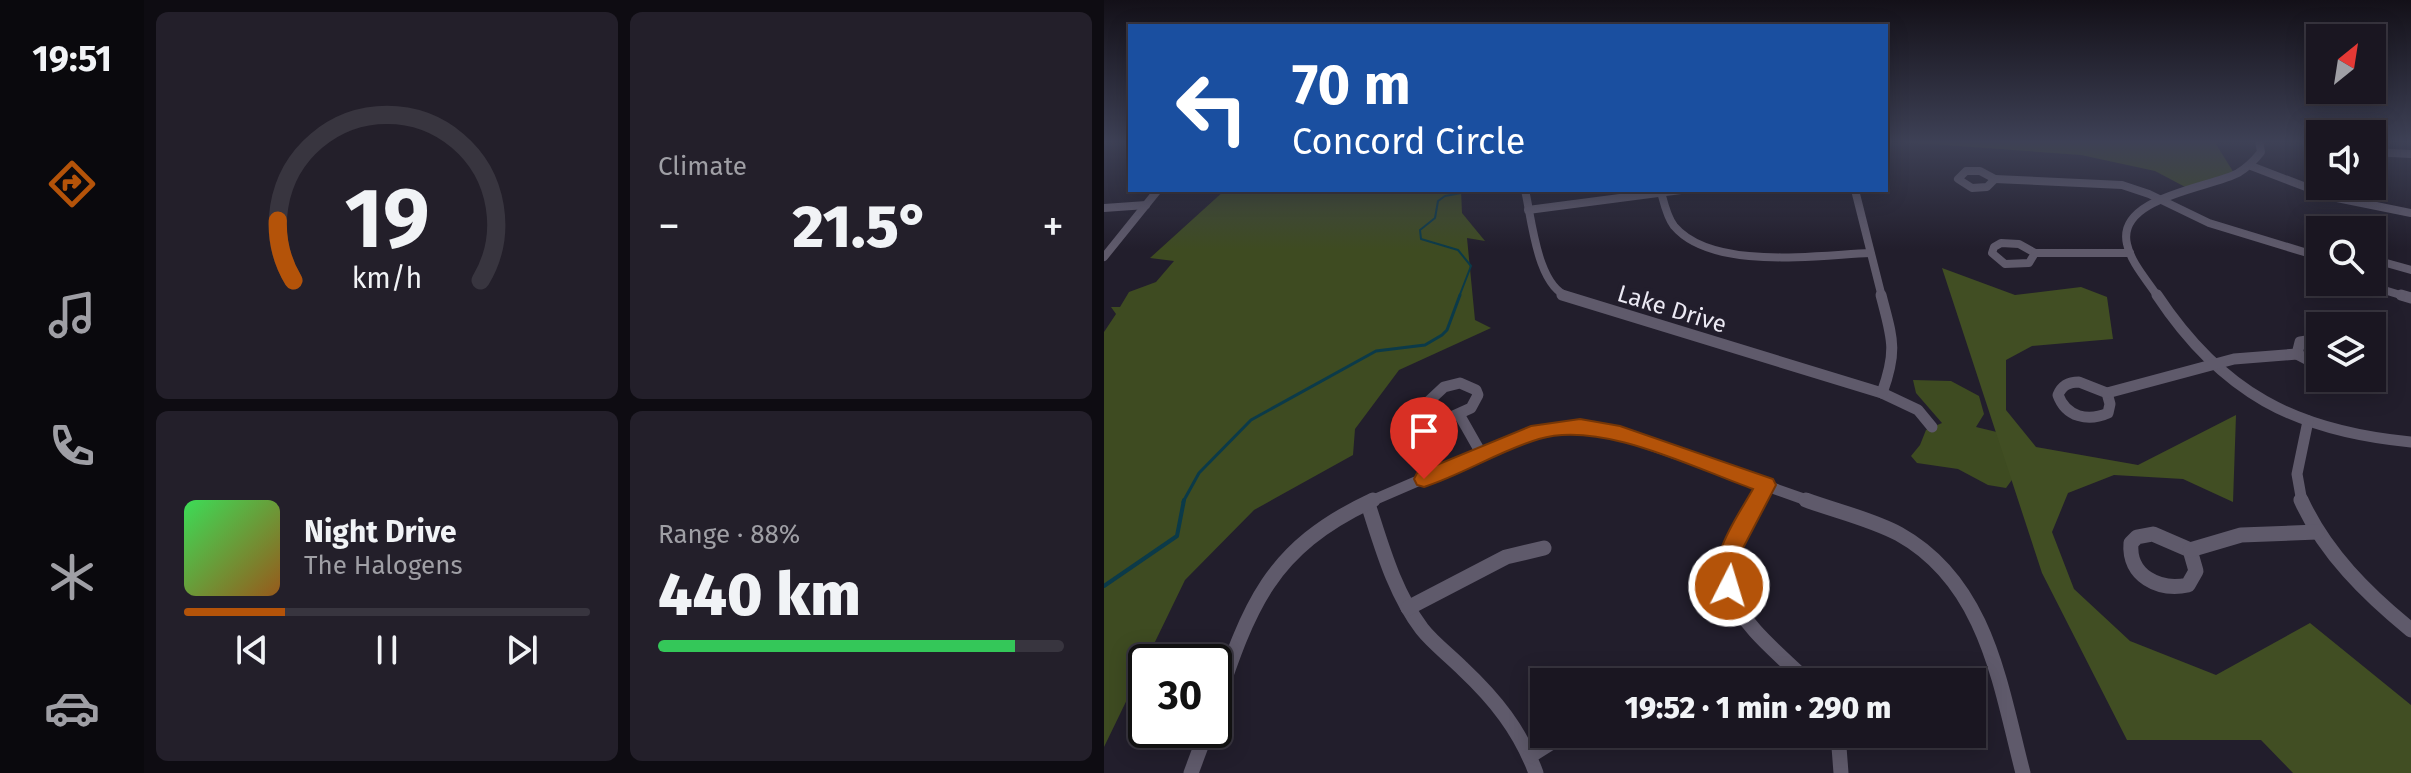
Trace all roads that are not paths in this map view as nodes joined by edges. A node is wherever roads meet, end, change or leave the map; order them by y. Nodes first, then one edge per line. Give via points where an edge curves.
1 (2222, 177) edge
2 (2280, 177) edge
3 (1995, 179) dead end
4 (1156, 192) edge
5 (1525, 192) edge
6 (1661, 192) joint
7 (1855, 192) edge
8 (2162, 200) junction
9 (1146, 205) junction
10 (1104, 208) edge
11 (1528, 210) junction
12 (2411, 213) edge
13 (1870, 253) junction
14 (2035, 253) dead end
15 (2130, 253) junction
16 (2306, 253) edge
17 (1104, 257) edge
18 (2386, 263) edge
19 (2411, 270) edge
20 (2386, 290) edge
21 (2411, 298) edge
22 (2306, 341) edge
23 (2297, 354) junction
24 (2306, 359) edge
25 (2211, 364) junction
26 (1882, 393) junction
27 (2107, 393) junction
28 (1460, 416) dead end
29 (2308, 421) junction
30 (1932, 427) dead end
31 (2411, 442) edge
32 (1481, 453) junction
33 (1765, 485) junction
34 (1368, 504) junction
35 (2317, 532) junction
36 (1544, 548) dead end
37 (2190, 550) junction
38 (1408, 608) junction
39 (2411, 630) edge
40 (1232, 661) edge
41 (1794, 668) edge
42 (1200, 748) edge
43 (1543, 748) edge
44 (1839, 748) edge
45 (1530, 756) junction
46 (1191, 773) edge
47 (1536, 773) edge
48 (1841, 773) edge
49 (2023, 773) edge

1 - 8 street
2 - 12 street via 2332,197
3 - 8 street via 2101,181
4 - 9 street
5 - 11 street, Lake Drive
6 - 11 street
6 - 13 street via 1674,227 1713,249 1754,255
7 - 13 street
8 - 15 street via 2130,221
8 - 16 street via 2209,223
9 - 10 street
9 - 17 street
11 - 26 street, Lake Drive via 1546,281 1564,297
13 - 26 street via 1894,347
14 - 15 street
15 - 25 street
18 - 19 street
20 - 21 street
22 - 23 street via 2300,342
23 - 24 street
23 - 25 street
25 - 27 street
25 - 29 street via 2260,398
26 - 30 street, Lake Drive via 1916,409
27 - 27 street via 2110,410 2096,418 2068,411 2058,395 2062,386 2074,382
28 - 32 street
29 - 31 street
29 - 35 street via 2297,481 2300,500
32 - 33 street via 1547,429 1598,428
32 - 34 street
33 - 41 street via 1732,548 1729,586 1741,614
33 - 49 street via 1911,540 1955,577 1979,617
34 - 38 street
34 - 40 street via 1308,538 1268,580 1252,606
35 - 37 street via 2241,535
35 - 39 street via 2367,591
36 - 38 street via 1506,557
37 - 37 street via 2194,579 2179,588 2148,579 2134,565 2130,550 2137,537 2153,534
38 - 45 street via 1422,630 1505,711
42 - 46 street
43 - 45 street
44 - 48 street
45 - 47 street

